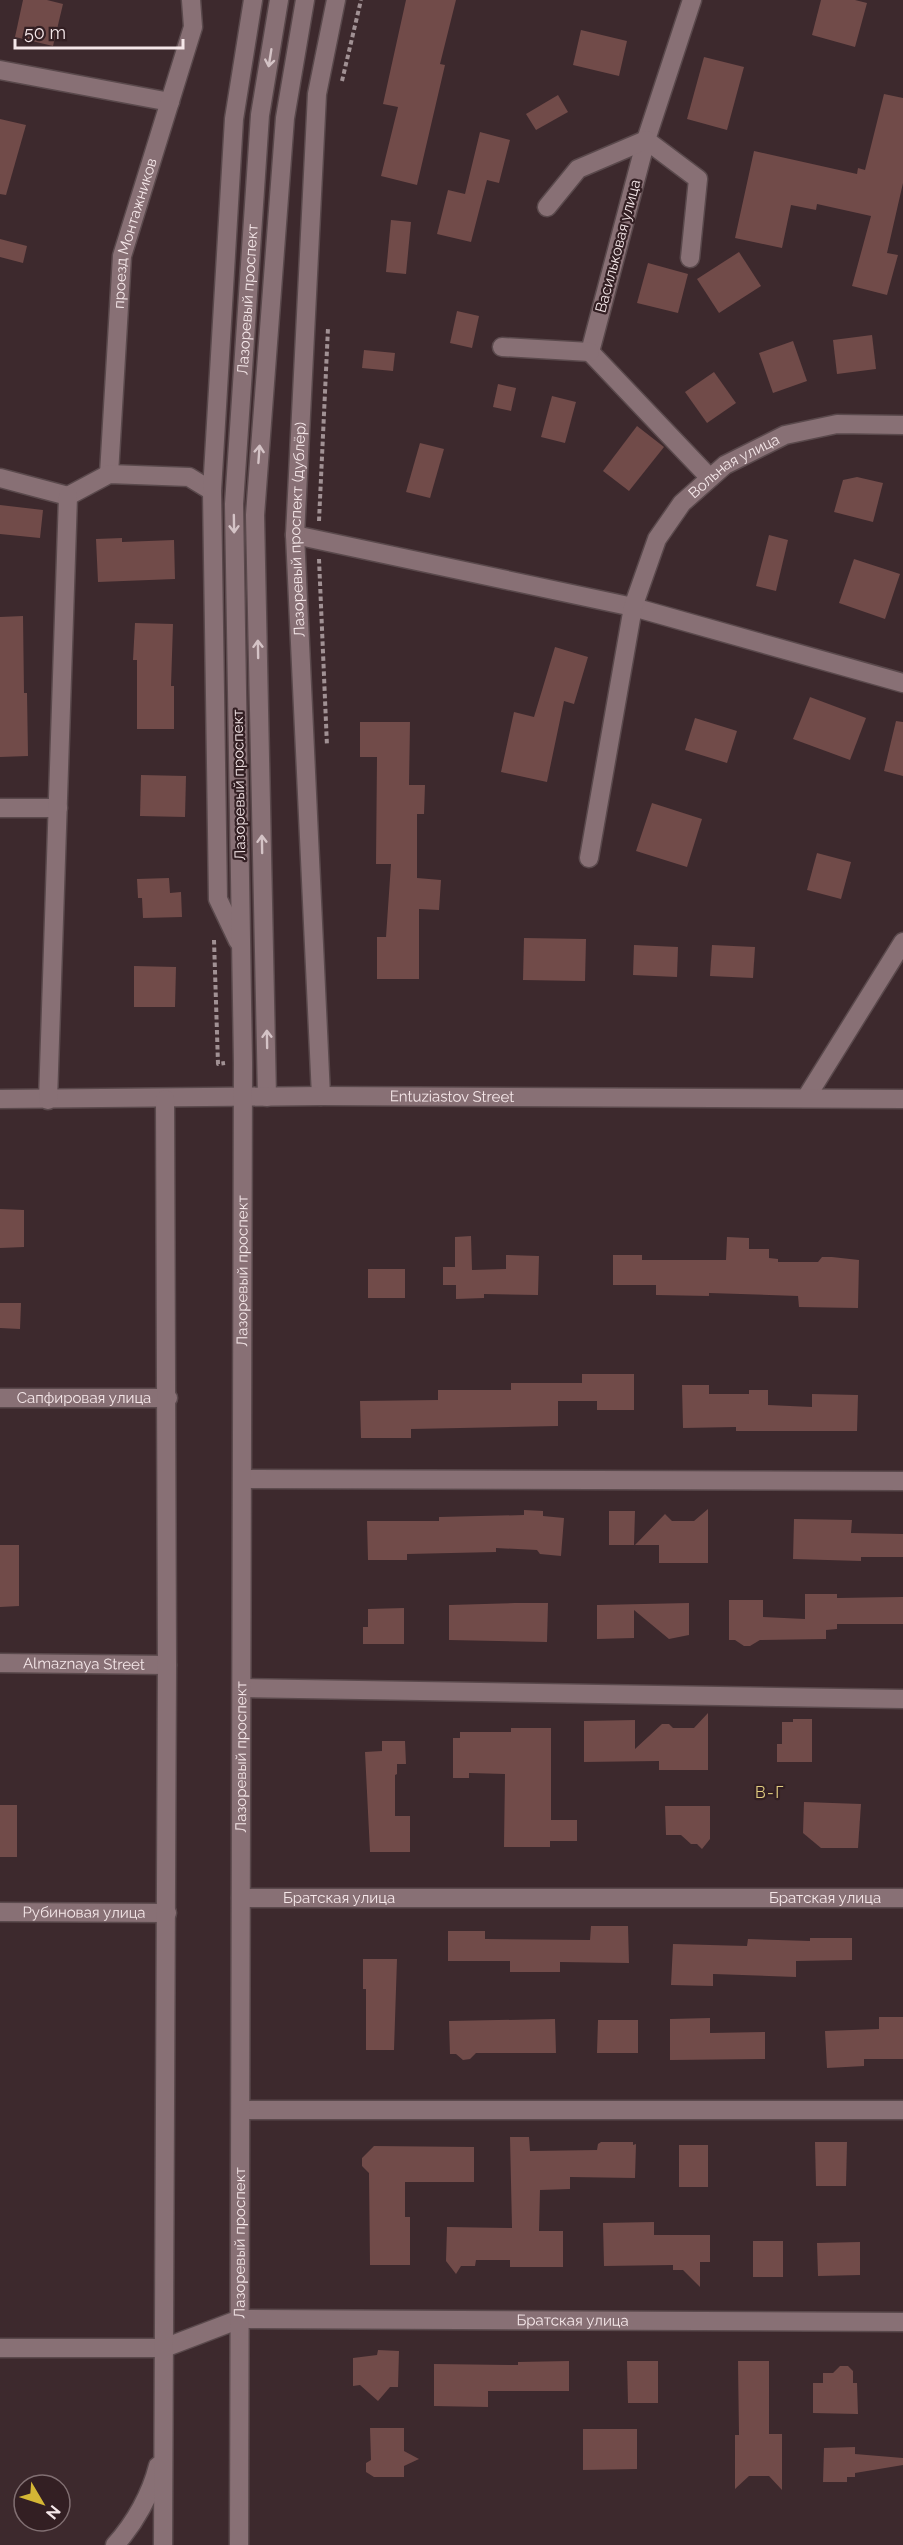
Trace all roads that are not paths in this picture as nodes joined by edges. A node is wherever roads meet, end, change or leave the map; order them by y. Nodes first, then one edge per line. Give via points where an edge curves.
1 (191, 0) edge
2 (253, 0) edge
3 (279, 0) edge
4 (305, 0) edge
5 (336, 0) edge
6 (692, 0) edge
7 (0, 70) edge
8 (170, 102) junction
9 (646, 140) junction
10 (547, 207) dead end
11 (690, 258) dead end
12 (502, 347) dead end
13 (590, 352) junction
14 (903, 425) edge
15 (109, 474) junction
16 (0, 478) edge
17 (710, 478) junction
18 (212, 491) junction
19 (68, 496) junction
20 (295, 535) junction
21 (633, 607) junction
22 (903, 683) edge
23 (0, 808) edge
24 (58, 808) junction
25 (589, 858) dead end
26 (903, 942) edge
27 (241, 948) junction
28 (321, 1096) junction
29 (267, 1097) junction
30 (242, 1098) junction
31 (806, 1098) junction
32 (0, 1099) edge
33 (165, 1099) junction
34 (903, 1099) edge
35 (48, 1100) junction
36 (0, 1398) edge
37 (168, 1398) junction
38 (243, 1479) junction
39 (903, 1481) edge
40 (0, 1663) edge
41 (167, 1665) junction
42 (242, 1688) junction
43 (903, 1699) edge
44 (241, 1898) junction
45 (903, 1898) edge
46 (0, 1912) edge
47 (167, 1912) junction
48 (241, 2110) junction
49 (903, 2110) edge
50 (240, 2319) junction
51 (903, 2322) edge
52 (0, 2348) edge
53 (164, 2348) junction
54 (164, 2446) junction
55 (115, 2545) edge
56 (163, 2545) edge
57 (239, 2545) edge

1 - 8 street, проезд Монтажников via 193,27
2 - 18 street via 234,118
3 -> 27 street, Лазоревый проспект via 260,115 234,504
29 -> 4 street, Лазоревый проспект via 255,515 285,118
5 - 20 street, Лазоревый проспект (дублёр) via 317,94
6 - 9 street, Васильковая улица
7 - 8 street
8 - 15 street, проезд Монтажников via 122,256
9 - 10 street via 578,169
9 - 11 street via 698,179
9 - 13 street, Васильковая улица
12 - 13 street
13 - 17 street
14 - 17 street, Вольная улица via 837,424 784,435 724,465
15 - 18 street via 189,477
15 - 19 street
16 - 19 street
17 - 21 street, Вольная улица via 682,503 657,539
18 - 27 street via 218,899
19 - 24 street
20 - 21 street
20 - 28 street, Лазоревый проспект (дублёр)
21 - 22 street
21 - 25 street, Вольная улица
23 - 24 street
24 - 35 street
26 - 31 street
27 - 30 street, Лазоревый проспект
28 - 29 street, Entuziastov Street
28 - 31 street, Entuziastov Street
29 - 30 street, Entuziastov Street
30 - 33 street, Entuziastov Street
30 - 38 street, Лазоревый проспект
31 - 34 street, Entuziastov Street
32 - 35 street, Entuziastov Street
33 - 35 street, Entuziastov Street
33 - 37 street
36 - 37 street, Сапфировая улица
37 - 41 street
38 - 39 street
38 - 42 street, Лазоревый проспект
40 - 41 street, Almaznaya Street
41 - 47 street
42 - 43 street
42 - 44 street, Лазоревый проспект
44 - 45 street, Братская улица
44 - 48 street, Лазоревый проспект
46 - 47 street, Рубиновая улица
47 - 53 street
48 - 49 street
48 - 50 street, Лазоревый проспект
50 - 51 street, Братская улица
50 - 53 street
50 - 57 street, Лазоревый проспект
52 - 53 street
53 - 54 street
54 - 55 street via 154,2483
54 - 56 street

